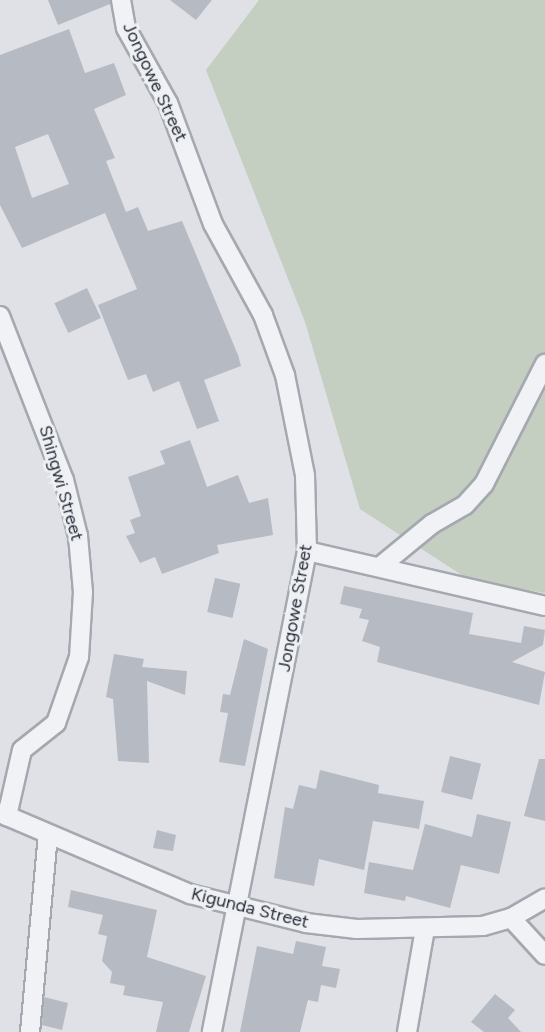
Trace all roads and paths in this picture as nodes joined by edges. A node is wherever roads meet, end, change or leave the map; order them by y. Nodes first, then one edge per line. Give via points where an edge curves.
1 (121, 0) edge
2 (0, 316) edge
3 (545, 364) edge
4 (307, 551) junction
5 (382, 566) junction
6 (545, 606) edge
7 (3, 815) edge
8 (48, 836) junction
9 (545, 898) edge
10 (239, 908) junction
11 (511, 918) junction
12 (425, 929) junction
13 (545, 955) edge
14 (30, 1032) edge
15 (212, 1032) edge
16 (406, 1032) edge

1 - 4 street, Jongowe Street via 126,28 168,103 213,224 263,315 285,375 305,475
2 - 7 street, Shingwi Street via 64,480 78,536 83,592 79,657 56,723 22,750
3 - 5 street via 484,484 465,505 432,524
4 - 5 street
4 - 10 street, Jongowe Street
5 - 6 street
7 - 8 street, Kigunda Street
8 - 10 street, Kigunda Street via 190,894
8 - 14 street
9 - 11 street, Kigunda Street
10 - 12 street, Kigunda Street via 357,929
10 - 15 street, Jongowe Street
11 - 12 street, Kigunda Street
11 - 13 street
12 - 16 street

